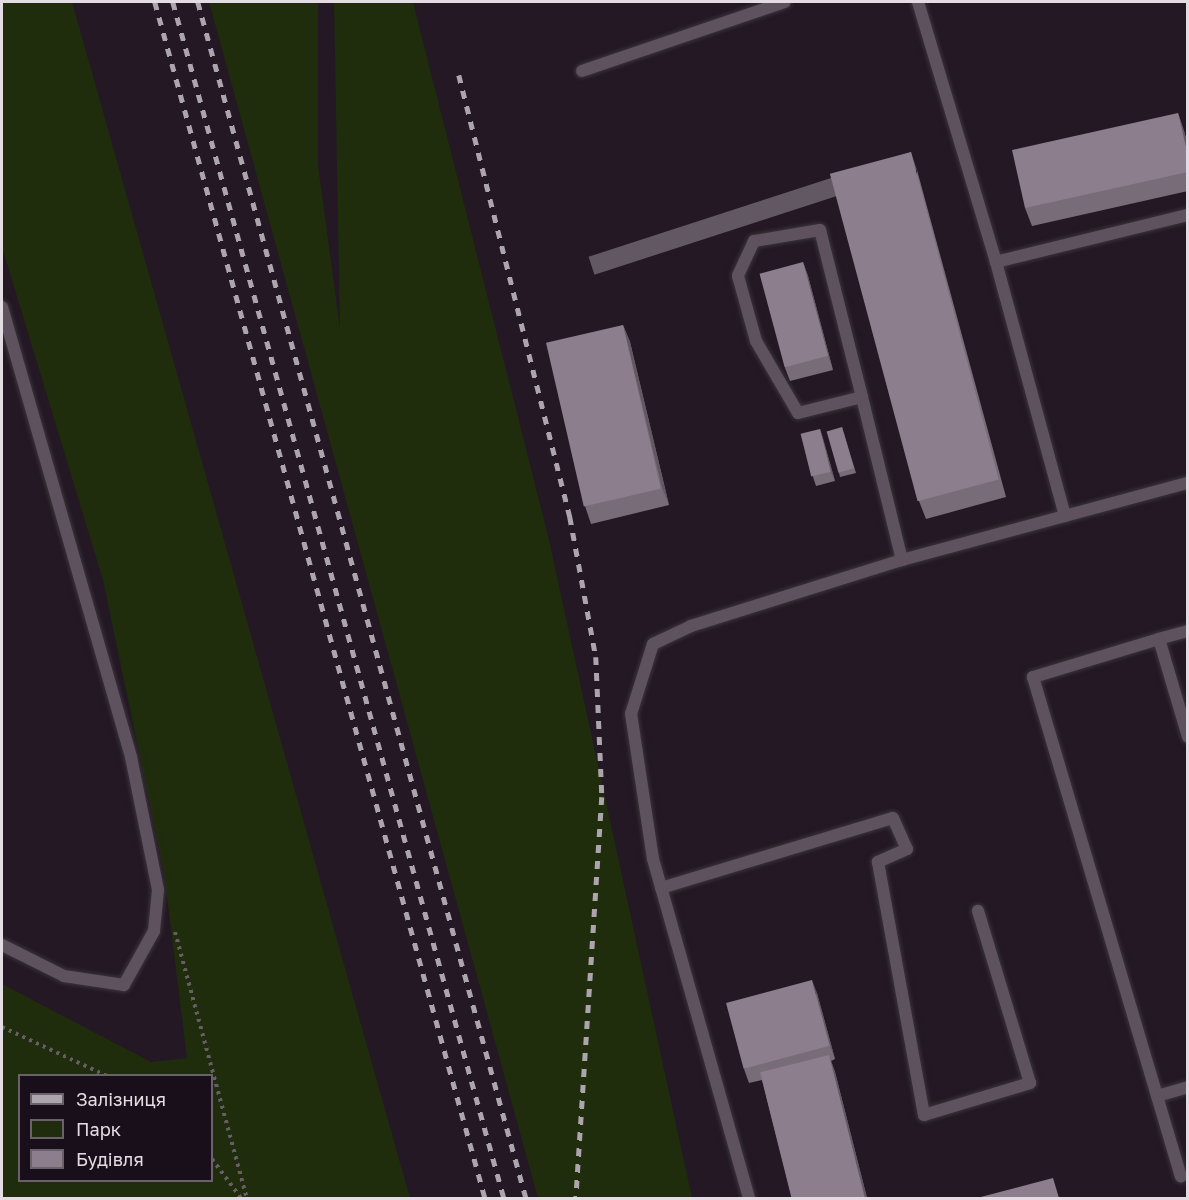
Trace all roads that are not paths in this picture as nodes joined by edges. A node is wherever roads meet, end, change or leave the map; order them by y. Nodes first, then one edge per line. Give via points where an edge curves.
1 (784, 2) edge
2 (918, 2) edge
3 (582, 71) dead end
4 (1188, 215) edge
5 (996, 262) junction
6 (2, 307) edge
7 (862, 397) junction
8 (1188, 483) edge
9 (1065, 516) junction
10 (902, 560) junction
11 (1188, 631) edge
12 (1159, 639) junction
13 (1188, 737) edge
14 (661, 888) junction
15 (978, 911) dead end
16 (2, 945) edge
17 (1188, 1087) edge
18 (1157, 1096) junction
19 (1181, 1177) dead end
20 (749, 1198) edge

1 - 3 lane
2 - 5 lane
4 - 5 lane
5 - 9 lane
6 - 16 lane via 131,757 158,890 154,931 124,985 64,976
7 - 7 lane via 798,413 756,341 738,276 754,241 820,230
7 - 10 lane
8 - 9 lane
9 - 10 lane
10 - 14 lane via 691,626 653,645 631,714
11 - 12 lane
12 - 13 lane
12 - 18 lane via 1033,677
14 - 15 lane via 893,818 907,849 878,862 924,1115 1030,1083
14 - 20 lane
17 - 18 lane
18 - 19 lane

